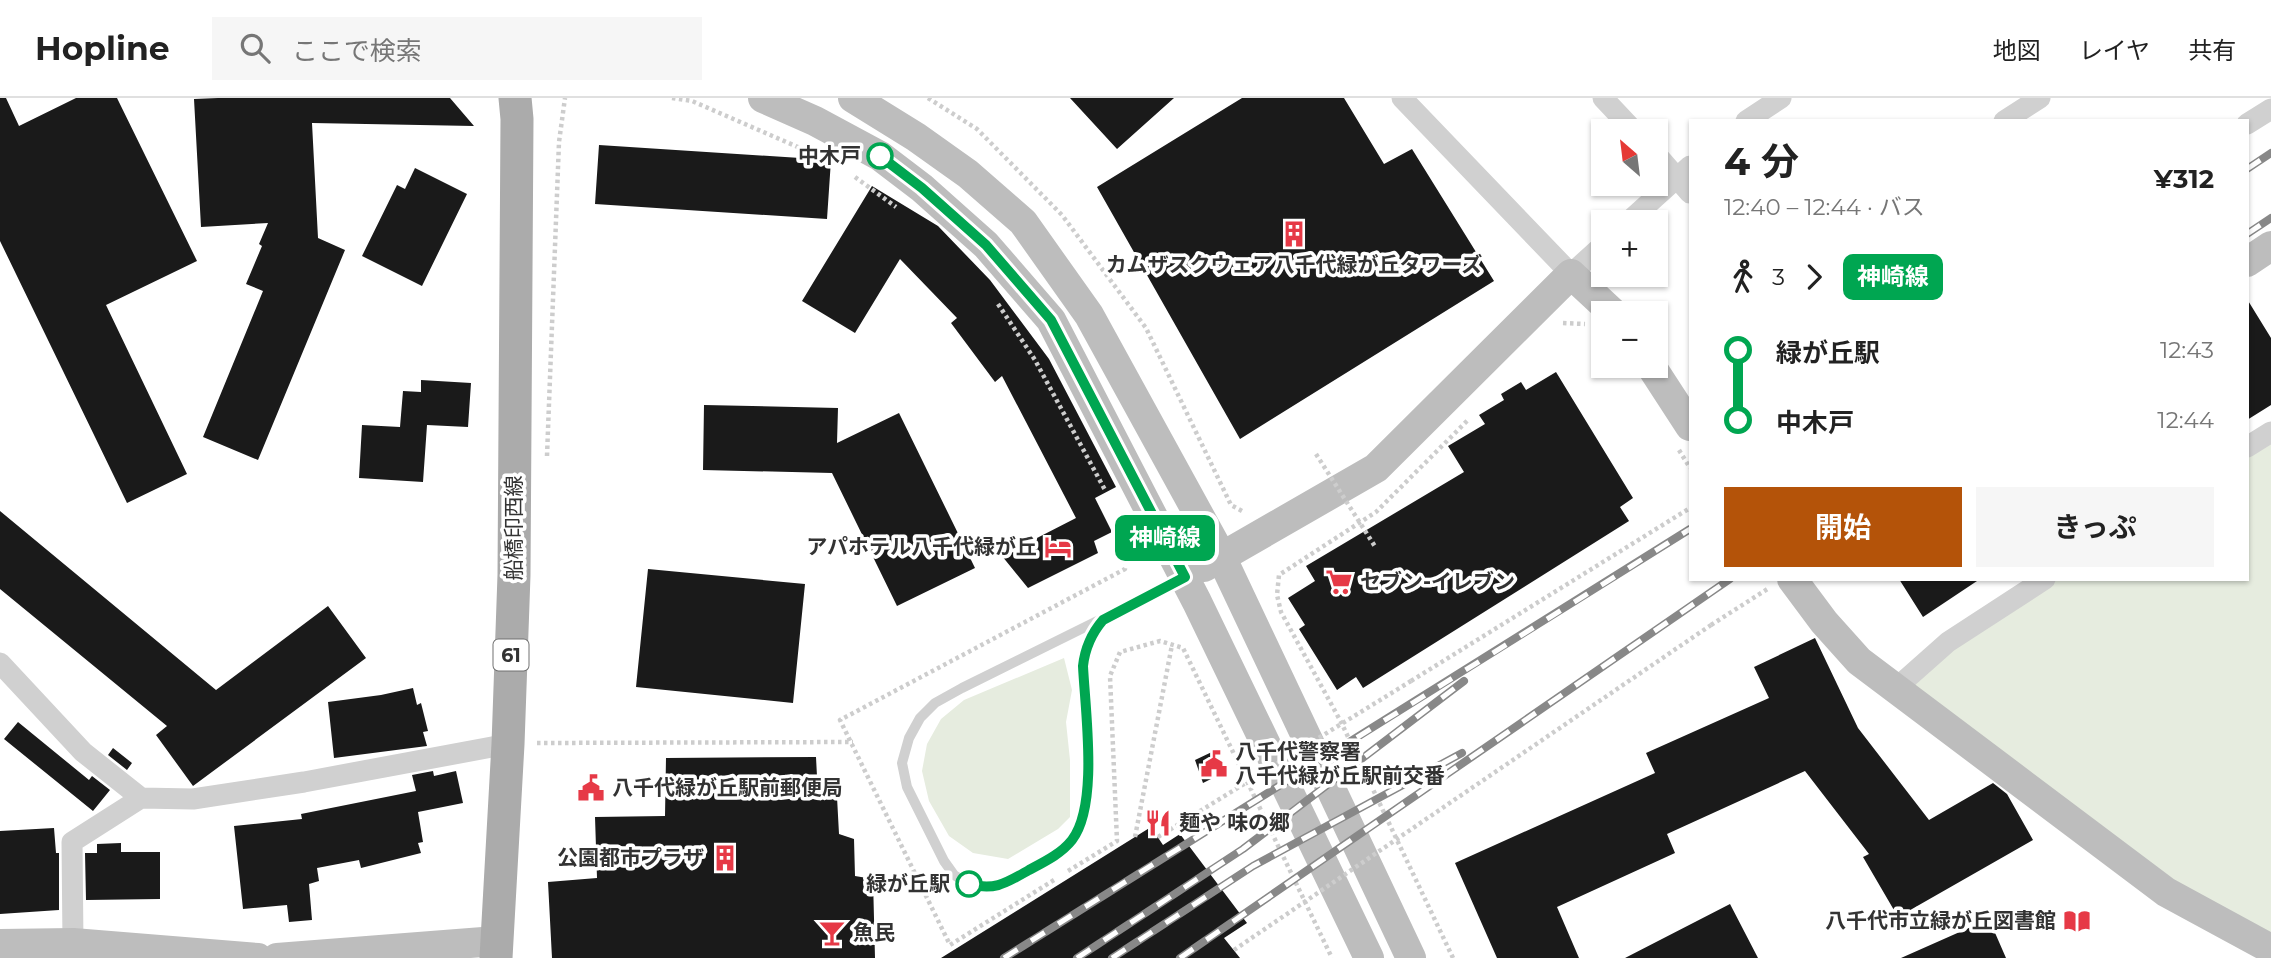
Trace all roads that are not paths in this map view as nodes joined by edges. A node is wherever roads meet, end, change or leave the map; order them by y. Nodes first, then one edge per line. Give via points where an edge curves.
1 (515, 98) edge
2 (762, 98) edge
3 (853, 98) edge
4 (1402, 98) edge
5 (1603, 98) edge
6 (1781, 98) edge
7 (2040, 98) edge
8 (2268, 107) edge
9 (1623, 119) edge
10 (1749, 119) edge
11 (2007, 119) edge
12 (2249, 122) edge
13 (1668, 164) edge
14 (1686, 179) edge
15 (1644, 210) edge
16 (2271, 246) edge
17 (1591, 256) edge
18 (2249, 261) edge
19 (1571, 274) junction
20 (1591, 302) edge
21 (1659, 378) edge
22 (1689, 424) edge
23 (2271, 432) edge
24 (2249, 446) edge
25 (1222, 558) junction
26 (1185, 577) junction
27 (2042, 581) edge
28 (1782, 582) edge
29 (1103, 620) junction
30 (0, 663) edge
31 (1895, 689) junction
32 (522, 737) junction
33 (141, 798) junction
34 (73, 943) junction
35 (0, 944) edge
36 (496, 949) edge
37 (2271, 949) edge
38 (258, 958) edge
39 (277, 958) edge
40 (1369, 958) edge
41 (1412, 958) edge

1 - 32 main road, 船橋印西線 / 61 via 514,575
2 - 26 street via 880,156 986,245 1051,320
3 - 25 street via 968,174 1023,222 1088,315
4 - 19 street
5 - 9 street
6 - 10 street
7 - 11 street
8 - 12 street
13 - 14 street
14 - 15 street
16 - 18 street
17 - 19 street
19 - 20 street
19 - 25 street via 1376,468
21 - 22 street
23 - 24 street
25 - 26 street
25 - 41 street
26 - 29 lane
26 - 40 street
27 - 31 street via 1948,642
28 - 31 street via 1859,661
29 - 29 lane via 1093,631 1083,666 1089,793 1084,820 1072,840 1046,861 986,889 969,884 954,875 944,861 906,787 902,764 909,738 935,703
30 - 33 street via 83,752
31 - 37 street via 2166,892
32 - 33 street via 304,782 194,799
32 - 36 main road, 船橋印西線 / 61
33 - 34 street via 72,842
34 - 35 street
34 - 38 street
36 - 39 street

